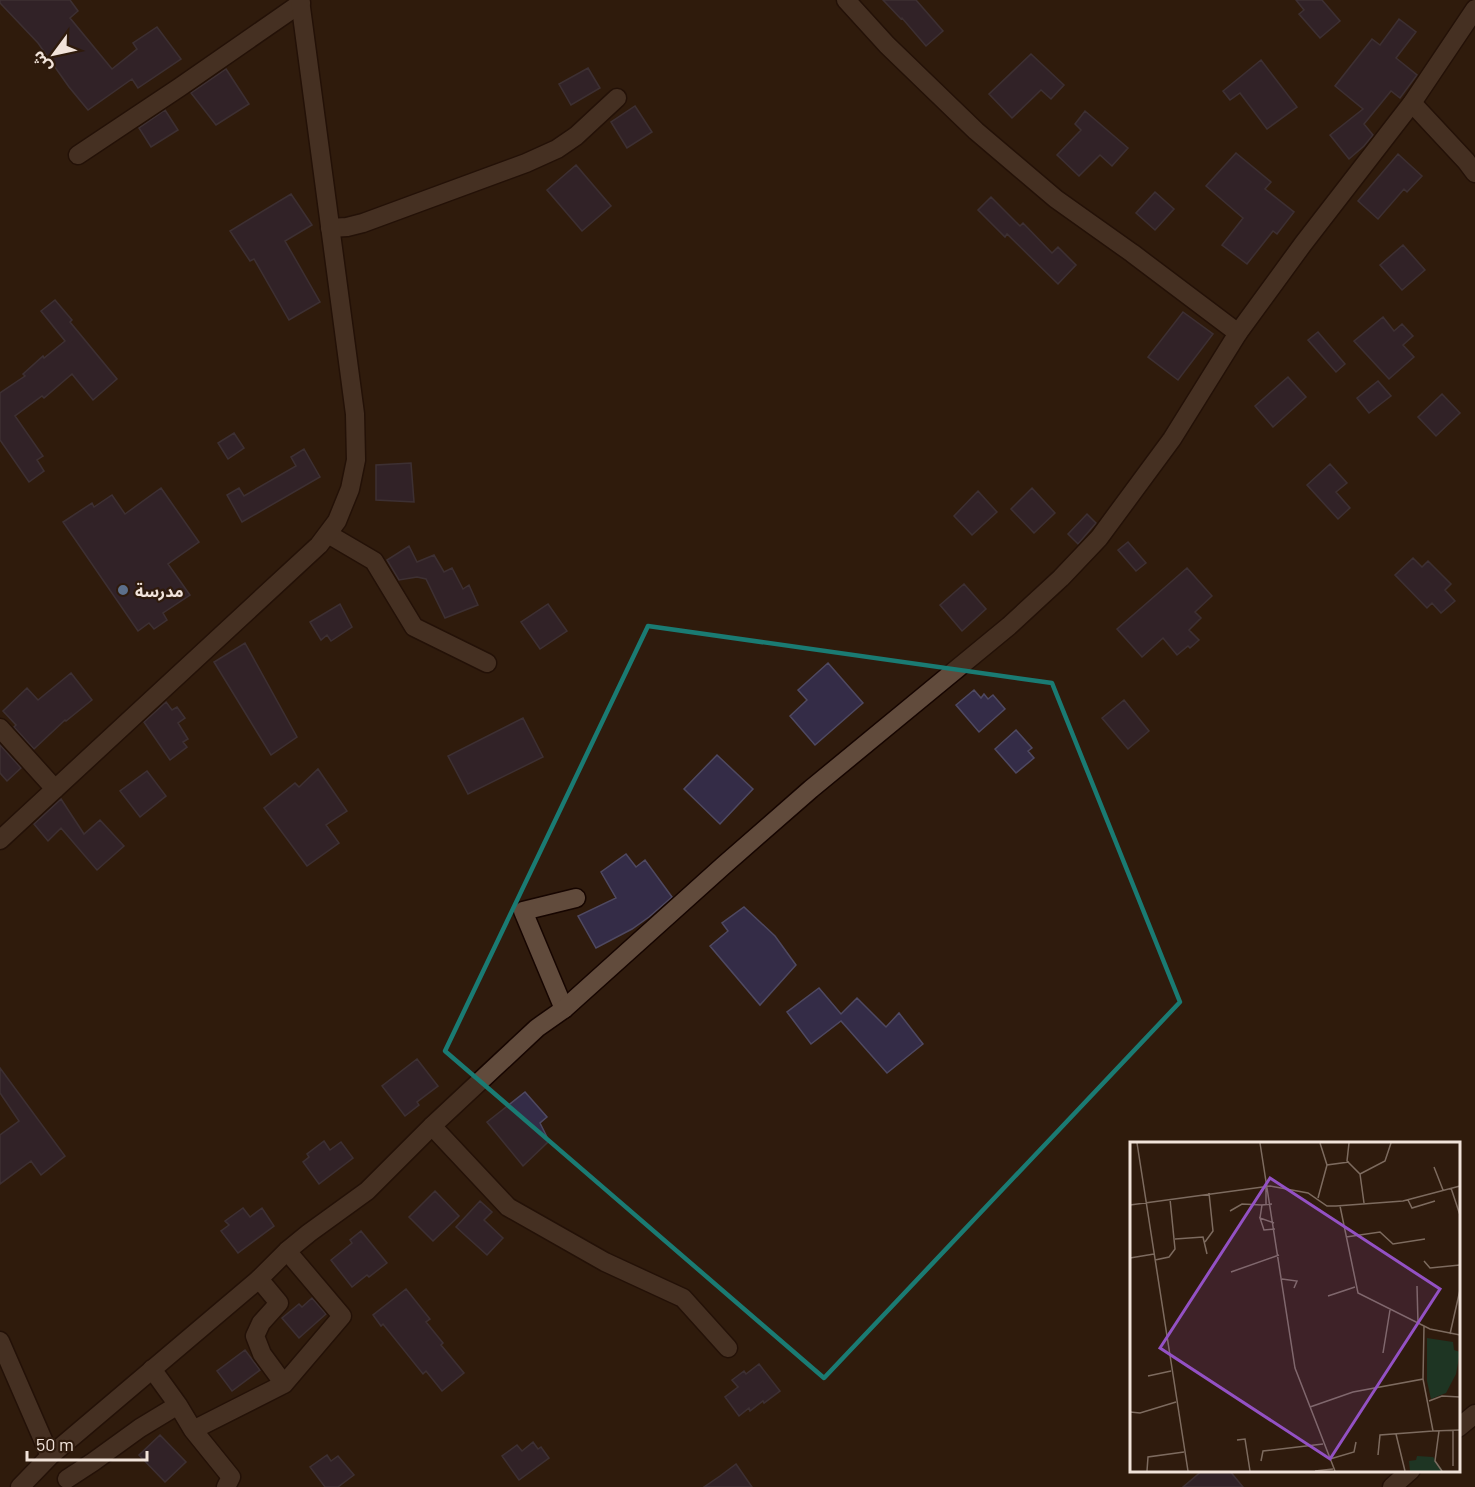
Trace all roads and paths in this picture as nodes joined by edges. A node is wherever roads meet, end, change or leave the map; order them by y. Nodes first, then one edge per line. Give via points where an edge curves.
1 (846, 0) edge
2 (301, 1) edge
3 (1475, 9) edge
4 (617, 98) dead end
5 (1412, 104) junction
6 (78, 155) dead end
7 (1475, 173) edge
8 (330, 228) junction
9 (1239, 333) junction
10 (328, 534) junction
11 (486, 663) dead end
12 (0, 728) edge
13 (55, 789) junction
14 (0, 840) edge
15 (576, 898) dead end
16 (564, 1010) junction
17 (432, 1126) junction
18 (287, 1251) junction
19 (259, 1279) junction
20 (0, 1341) edge
21 (728, 1348) dead end
22 (152, 1370) junction
23 (284, 1384) junction
24 (178, 1405) junction
25 (1475, 1414) edge
26 (1460, 1426) edge
27 (193, 1430) junction
28 (50, 1456) junction
29 (1409, 1472) edge
30 (70, 1483) edge
31 (20, 1487) edge
32 (226, 1487) edge
33 (1392, 1487) edge

1 - 9 street via 976,131 1056,199
2 - 6 street
2 - 8 street
3 - 5 street
4 - 8 street via 557,149 384,216
5 - 7 street
5 - 9 street
8 - 10 street via 355,414 356,460 350,489
9 - 16 street via 1172,439 1099,538 1061,578 1009,626 811,789
10 - 11 street via 374,561 414,627
10 - 13 street
12 - 13 street
13 - 14 street
15 - 16 street via 523,911
16 - 17 street via 537,1028
17 - 18 street via 367,1191
17 - 21 street via 507,1207 605,1262 683,1298
18 - 19 street
18 - 23 street via 342,1316
19 - 22 street
19 - 23 street via 279,1302 255,1336 262,1354
20 - 28 street
22 - 24 street
22 - 28 street
23 - 27 street
24 - 27 street
24 - 30 street via 140,1428
25 - 26 street
27 - 32 street via 231,1477
28 - 30 street
28 - 31 street
29 - 33 street

